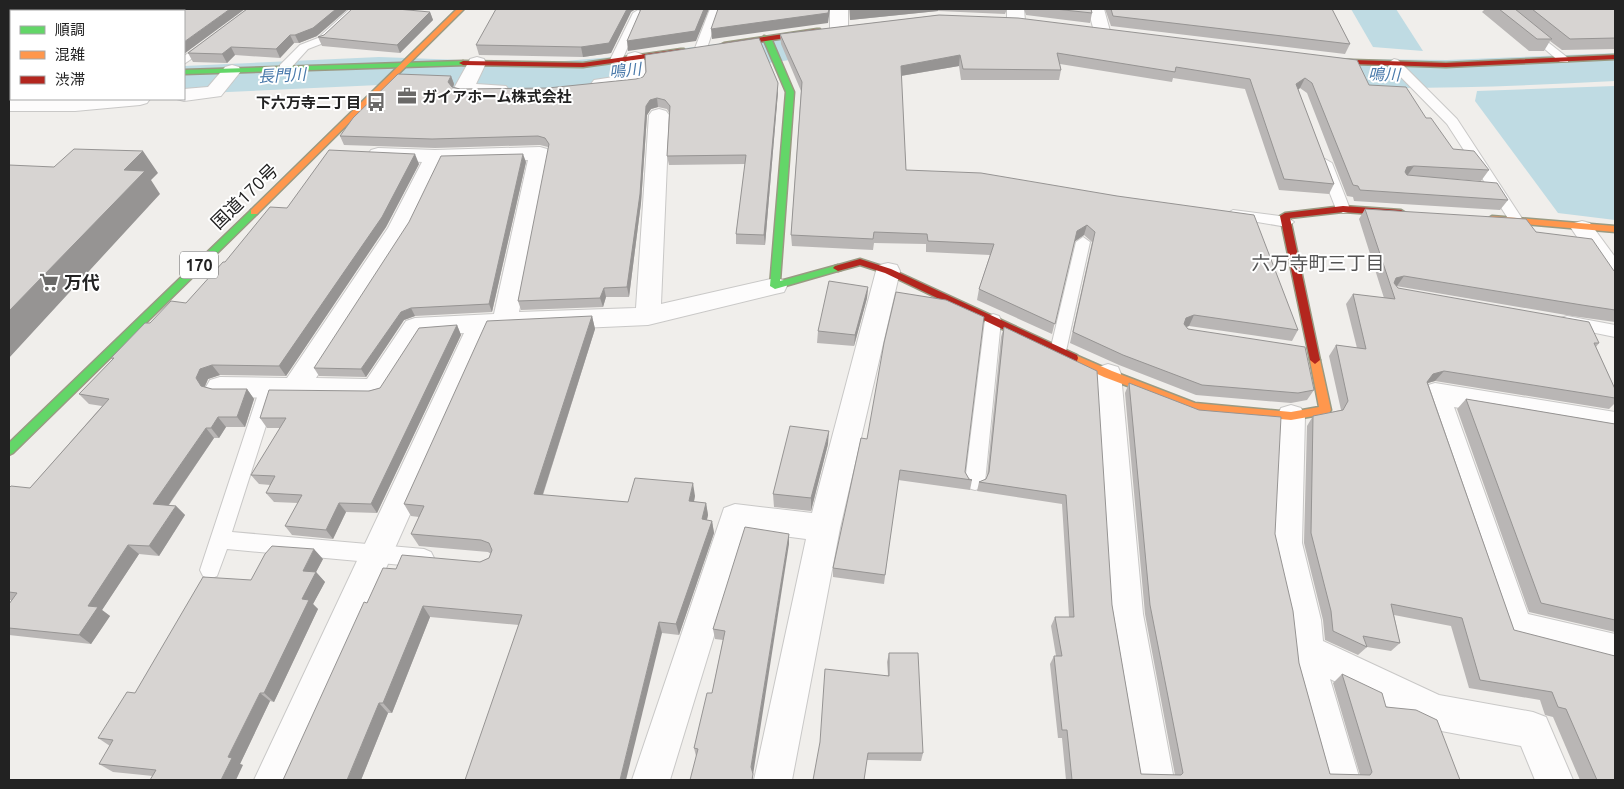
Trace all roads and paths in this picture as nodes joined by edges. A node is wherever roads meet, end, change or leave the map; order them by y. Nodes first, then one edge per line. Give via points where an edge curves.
1 (356, 9) edge
2 (461, 9) edge
3 (715, 9) edge
4 (839, 9) edge
5 (1096, 9) edge
6 (638, 13) edge
7 (1523, 25) edge
8 (843, 28) joint
9 (1101, 31) edge
10 (215, 38) edge
11 (767, 38) junction
12 (701, 48) junction
13 (1615, 57) edge
14 (626, 59) junction
15 (1307, 59) edge
16 (185, 60) edge
17 (1564, 60) junction
18 (477, 64) junction
19 (404, 66) junction
20 (1396, 66) junction
21 (284, 68) junction
22 (233, 70) junction
23 (185, 72) edge
24 (579, 86) edge
25 (521, 90) edge
26 (185, 95) edge
27 (129, 100) edge
28 (9, 105) edge
29 (660, 114) dead end
30 (1319, 147) edge
31 (314, 152) junction
32 (435, 156) junction
33 (1476, 187) edge
34 (1495, 188) junction
35 (1343, 209) junction
36 (1218, 211) edge
37 (1410, 214) edge
38 (1478, 218) edge
39 (1516, 220) junction
40 (1287, 222) junction
41 (1582, 228) junction
42 (1615, 229) edge
43 (1082, 242) edge
44 (888, 271) junction
45 (1615, 274) edge
46 (775, 286) junction
47 (648, 316) junction
48 (1549, 319) edge
49 (993, 320) junction
50 (494, 322) junction
51 (1615, 330) edge
52 (1295, 349) edge
53 (1058, 351) junction
54 (1314, 352) junction
55 (1108, 374) junction
56 (220, 387) edge
57 (269, 388) junction
58 (295, 388) junction
59 (1291, 416) junction
60 (1615, 423) edge
61 (9, 450) edge
62 (975, 482) dead end
63 (824, 528) junction
64 (220, 540) junction
65 (376, 554) junction
66 (441, 559) edge
67 (210, 570) dead end
68 (1307, 650) junction
69 (1615, 650) edge
70 (273, 780) edge
71 (650, 780) edge
72 (773, 780) edge
73 (1155, 780) edge
74 (1340, 780) edge
75 (1554, 780) edge

1 - 21 lane via 322,40 304,47
2 - 19 main road, 国道170号 / 170
3 - 12 lane
4 - 8 street
5 - 9 street
6 - 14 lane
7 - 17 lane
8 - 11 main road
10 - 16 lane
11 - 12 main road
11 - 46 main road via 790,92
12 - 14 main road
13 - 17 main road
14 - 18 main road via 583,65
14 - 24 street via 637,80
15 - 20 main road
17 - 20 main road
18 - 19 main road
18 - 25 street via 463,90
19 - 21 main road
19 - 31 main road, 国道170号 / 170
20 - 34 lane via 1452,122
21 - 22 main road
22 - 23 main road
22 - 26 street via 214,92
27 - 28 street via 75,105
29 - 47 street
30 - 35 lane
31 - 32 street
31 - 61 main road, 国道170号 / 170
32 - 50 street via 540,153
32 - 58 street via 399,229
33 - 34 lane
34 - 39 lane
35 - 37 main road
35 - 40 main road via 1286,216
36 - 40 lane
38 - 39 main road
39 - 41 main road
40 - 54 main road
41 - 42 main road
41 - 45 street
43 - 53 lane
44 - 46 main road via 860,262
44 - 49 main road
44 - 63 street
46 - 47 street
47 - 50 street
48 - 51 lane
49 - 53 main road
49 - 62 lane
50 - 58 street via 415,327 375,389
50 - 65 street
52 - 54 lane
53 - 55 main road
54 - 59 main road via 1325,410
55 - 59 main road via 1194,407
55 - 73 street via 1126,614
56 - 57 street
57 - 58 street
57 - 64 lane
59 - 68 street via 1286,543 1304,620
60 - 69 street via 1435,393 1516,627
63 - 71 street via 735,517
63 - 72 street
64 - 65 lane
64 - 67 lane
65 - 66 lane
65 - 70 street
68 - 74 street
68 - 75 street via 1436,712 1533,730

